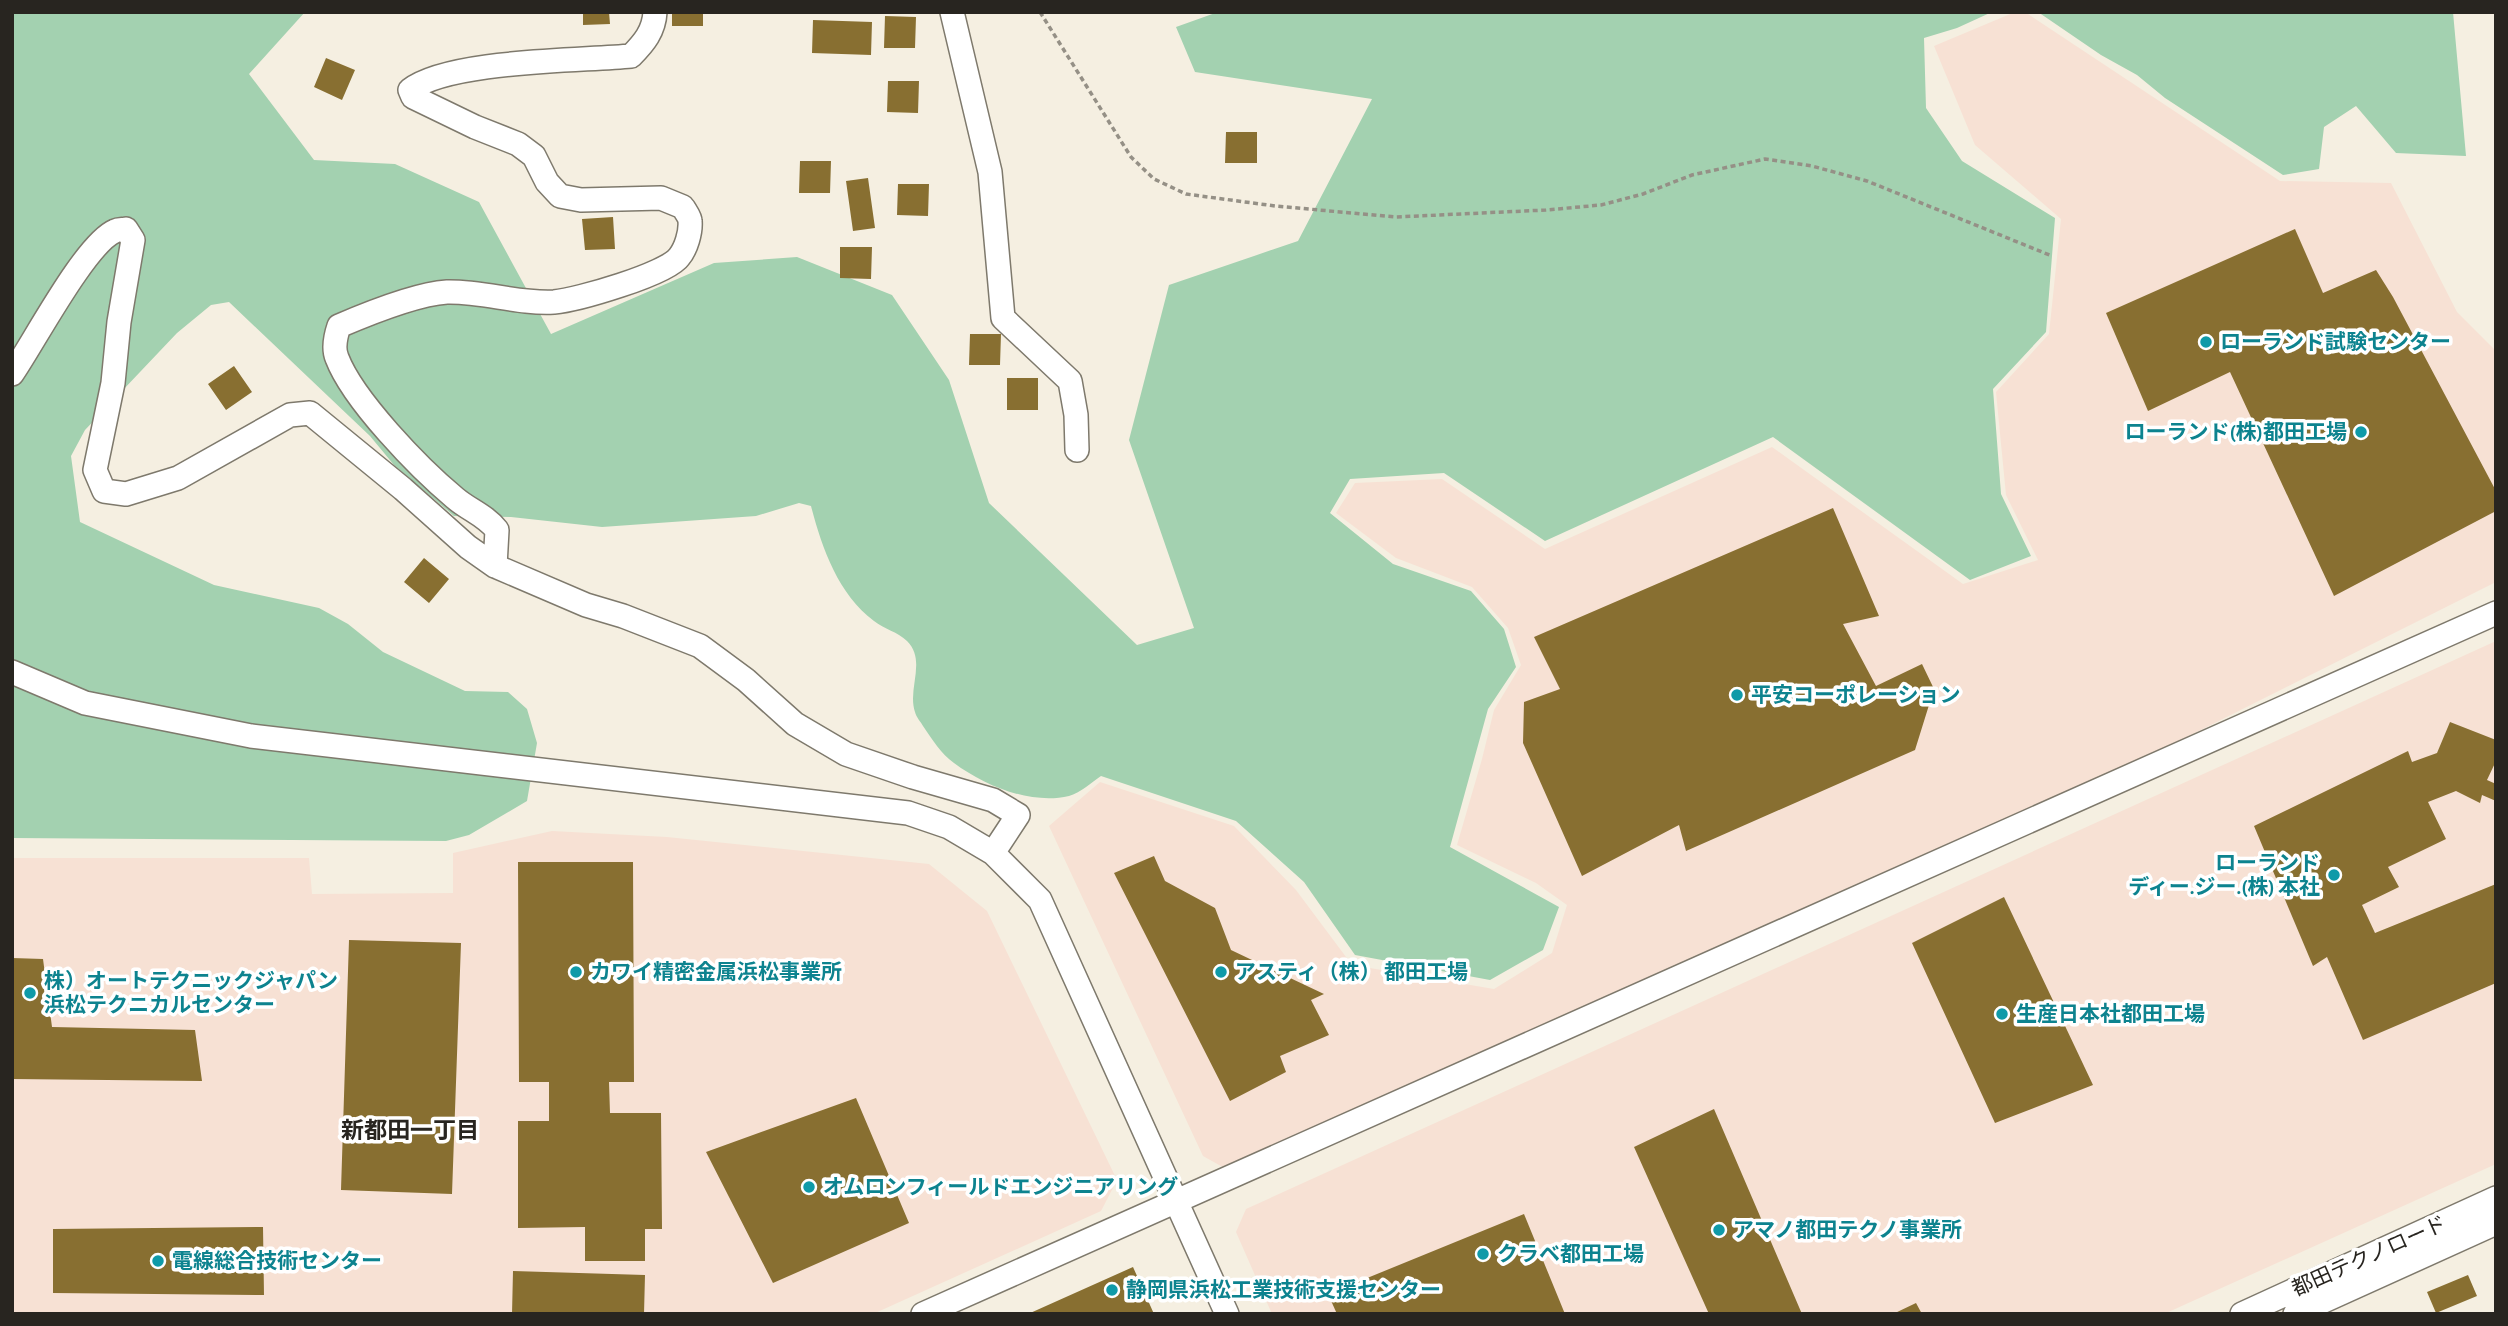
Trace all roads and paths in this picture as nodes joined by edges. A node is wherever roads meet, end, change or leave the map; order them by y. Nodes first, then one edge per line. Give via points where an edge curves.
1 (654, 12) edge
2 (952, 12) edge
3 (1040, 12) edge
4 (2052, 256) dead end
5 (12, 374) edge
6 (1077, 450) dead end
7 (495, 566) junction
8 (2496, 614) edge
9 (12, 672) edge
10 (993, 853) junction
11 (2496, 1198) edge
12 (1178, 1201) junction
13 (2496, 1223) edge
14 (923, 1314) edge
15 (1227, 1314) edge
16 (2242, 1314) edge
17 (2295, 1314) edge

1 - 7 street via 654,26 631,56 447,73 410,90 413,97 518,144 534,156 547,182 560,195 581,200 661,198 683,207 690,221 686,246 678,260 575,299 517,301 446,292 339,326 335,355 352,386 429,476 497,530
2 - 6 street via 990,172 1003,318 1070,381
3 - 4 path via 1131,157 1154,179 1185,194 1396,217 1546,210 1601,205 1692,175 1765,159 1867,181
5 - 7 street via 96,247 115,231 127,229 133,240 113,383 95,470 104,491 126,494 178,478 290,415 310,413
7 - 10 street via 700,646 795,724 846,754 993,800 1018,815
8 - 12 street
9 - 10 street via 85,703 251,736 908,813 949,827
10 - 12 street via 1040,900
11 - 16 street, 都田テクノロード
12 - 14 street
12 - 15 street
13 - 17 street, 都田テクノロード

